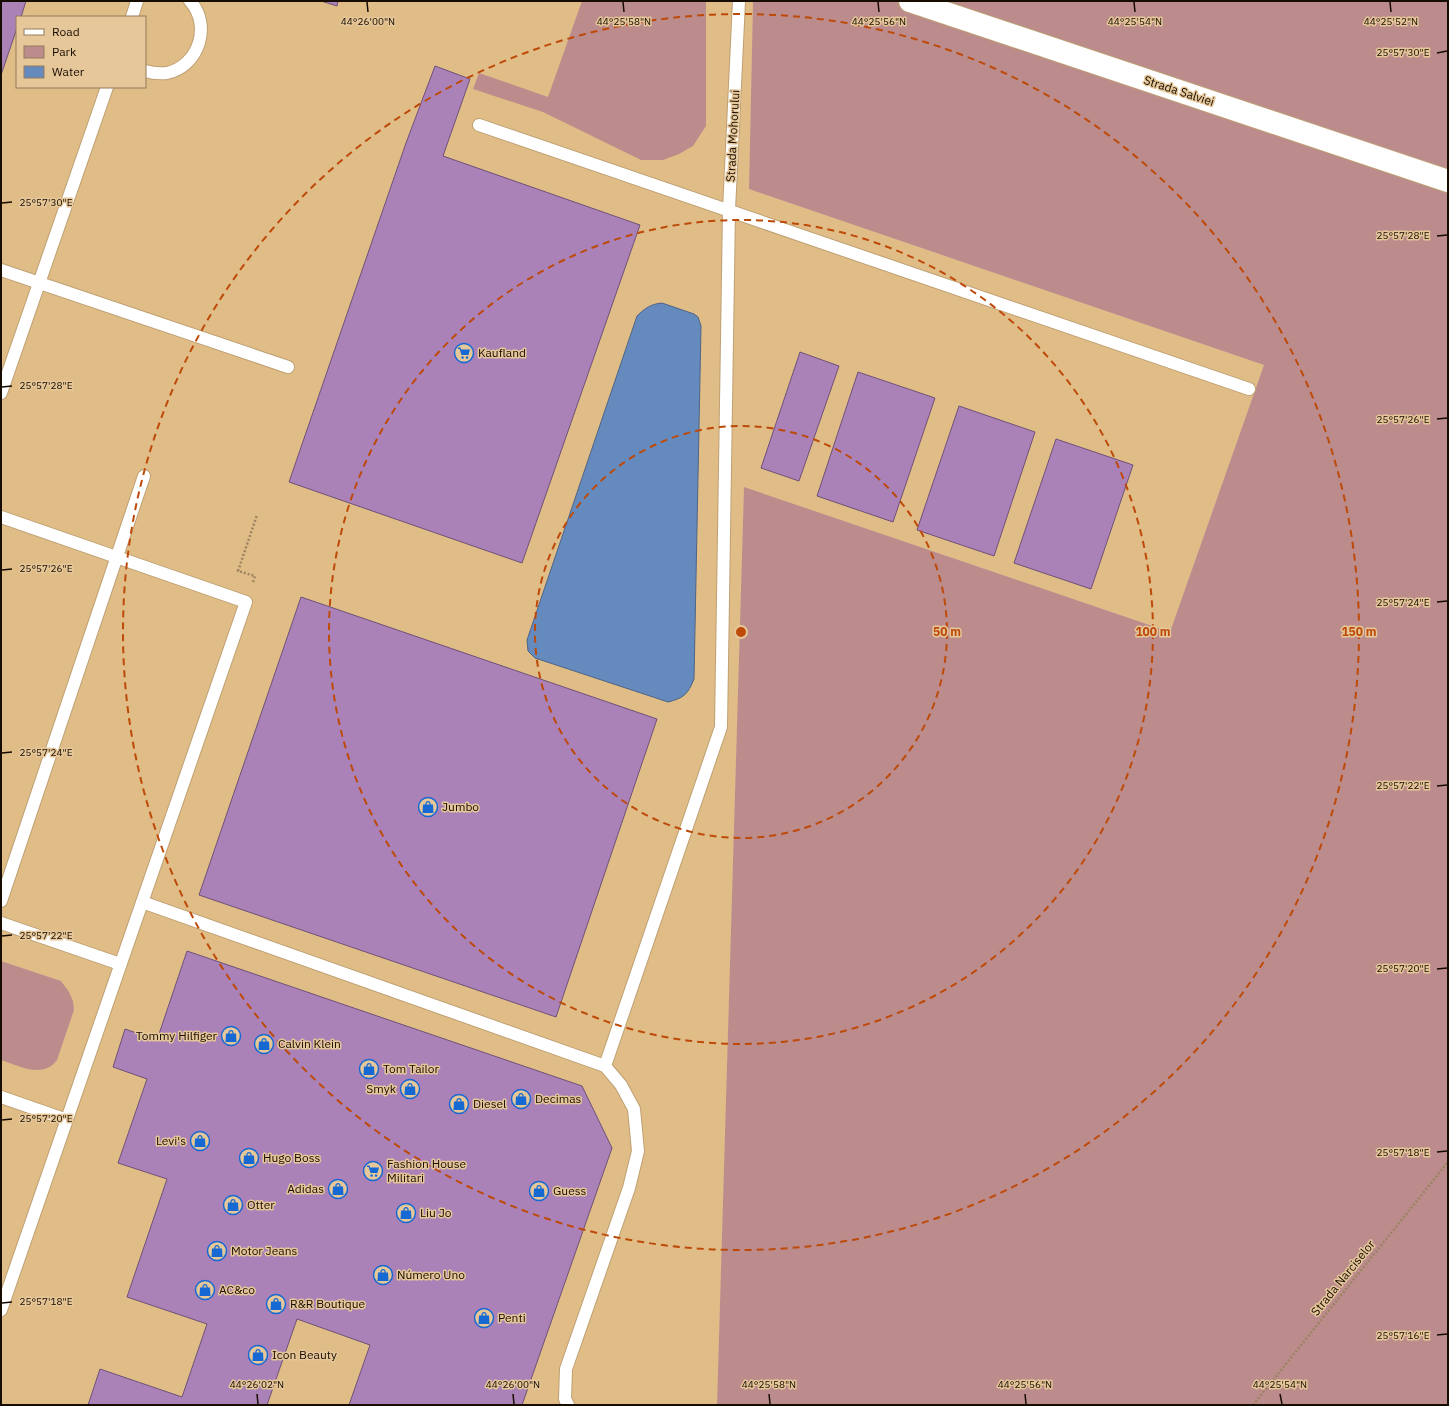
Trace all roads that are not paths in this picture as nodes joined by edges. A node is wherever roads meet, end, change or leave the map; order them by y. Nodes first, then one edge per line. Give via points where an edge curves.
1 (137, 1) edge
2 (190, 1) edge
3 (739, 1) edge
4 (910, 1) edge
5 (132, 16) edge
6 (146, 71) edge
7 (107, 88) edge
8 (479, 125) dead end
9 (1448, 181) edge
10 (729, 210) junction
11 (1, 270) edge
12 (39, 283) junction
13 (288, 367) dead end
14 (1249, 389) dead end
15 (1, 393) edge
16 (144, 476) dead end
17 (1, 517) edge
18 (117, 557) junction
19 (1, 901) edge
20 (142, 902) junction
21 (1, 923) edge
22 (120, 964) junction
23 (606, 1066) junction
24 (1, 1097) edge
25 (67, 1120) junction
26 (1, 1310) edge
27 (568, 1405) edge

1 - 5 lane
2 - 6 lane via 198,15 201,28 200,41 194,55 186,63 167,73
3 - 10 lane, Strada Mohorului
4 - 9 street, Strada Salviei
7 - 12 lane
8 - 10 lane
10 - 14 lane
10 - 23 lane, Strada Mohorului via 721,727
11 - 12 lane
12 - 13 lane
12 - 15 lane
16 - 18 lane
17 - 18 lane
18 - 19 lane
18 - 20 lane via 246,602
20 - 22 lane
20 - 23 lane
21 - 22 lane
22 - 25 lane
23 - 27 lane via 621,1085 634,1109 638,1151 629,1188 566,1369 565,1399
24 - 25 lane
25 - 26 lane

